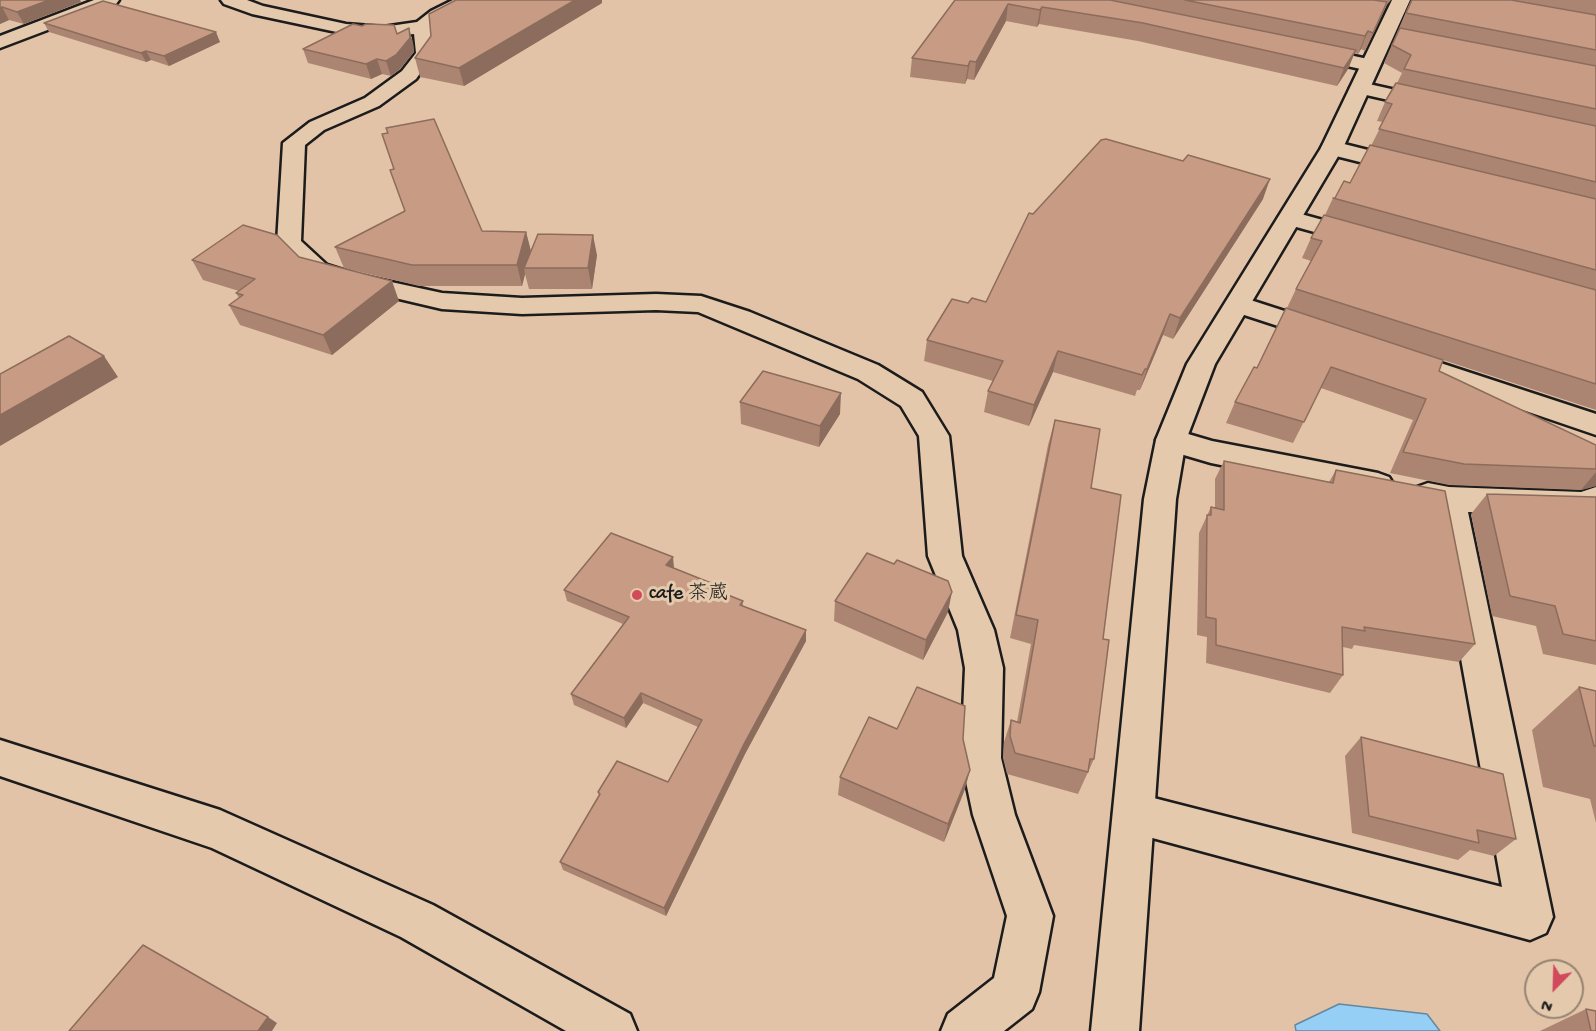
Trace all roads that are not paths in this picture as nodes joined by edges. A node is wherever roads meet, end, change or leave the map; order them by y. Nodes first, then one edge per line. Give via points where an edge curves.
1 (110, 0) edge
2 (466, 0) edge
3 (238, 1) edge
4 (1393, 21) edge
5 (422, 27) junction
6 (0, 42) edge
7 (1290, 48) edge
8 (1365, 77) junction
9 (1450, 107) edge
10 (1332, 148) junction
11 (1424, 171) edge
12 (1290, 218) junction
13 (1381, 244) edge
14 (1238, 304) junction
15 (1350, 341) edge
16 (1383, 353) edge
17 (1596, 425) edge
18 (1171, 440) junction
19 (1449, 499) junction
20 (1596, 499) edge
21 (0, 758) edge
22 (1134, 813) junction
23 (613, 1031) edge
24 (965, 1031) edge
25 (1115, 1031) edge

1 - 6 street
2 - 5 street
3 - 5 street via 258,10 346,29 382,32
4 - 8 street
5 - 24 street via 425,53 410,75 372,102 317,126 294,143 289,243 318,270 442,301 522,306 701,304 868,372 912,399 934,436 945,556 976,630 984,668 981,758 994,815 1030,916 1015,992
7 - 8 street
8 - 9 street
8 - 10 street
10 - 11 street
10 - 12 street
12 - 13 street
12 - 14 street
14 - 15 street
14 - 18 street via 1201,364
16 - 17 street
18 - 19 street via 1210,452
18 - 22 street via 1160,499
19 - 20 street via 1582,504
19 - 22 street via 1530,917
21 - 23 street via 220,830 417,921
22 - 25 street

